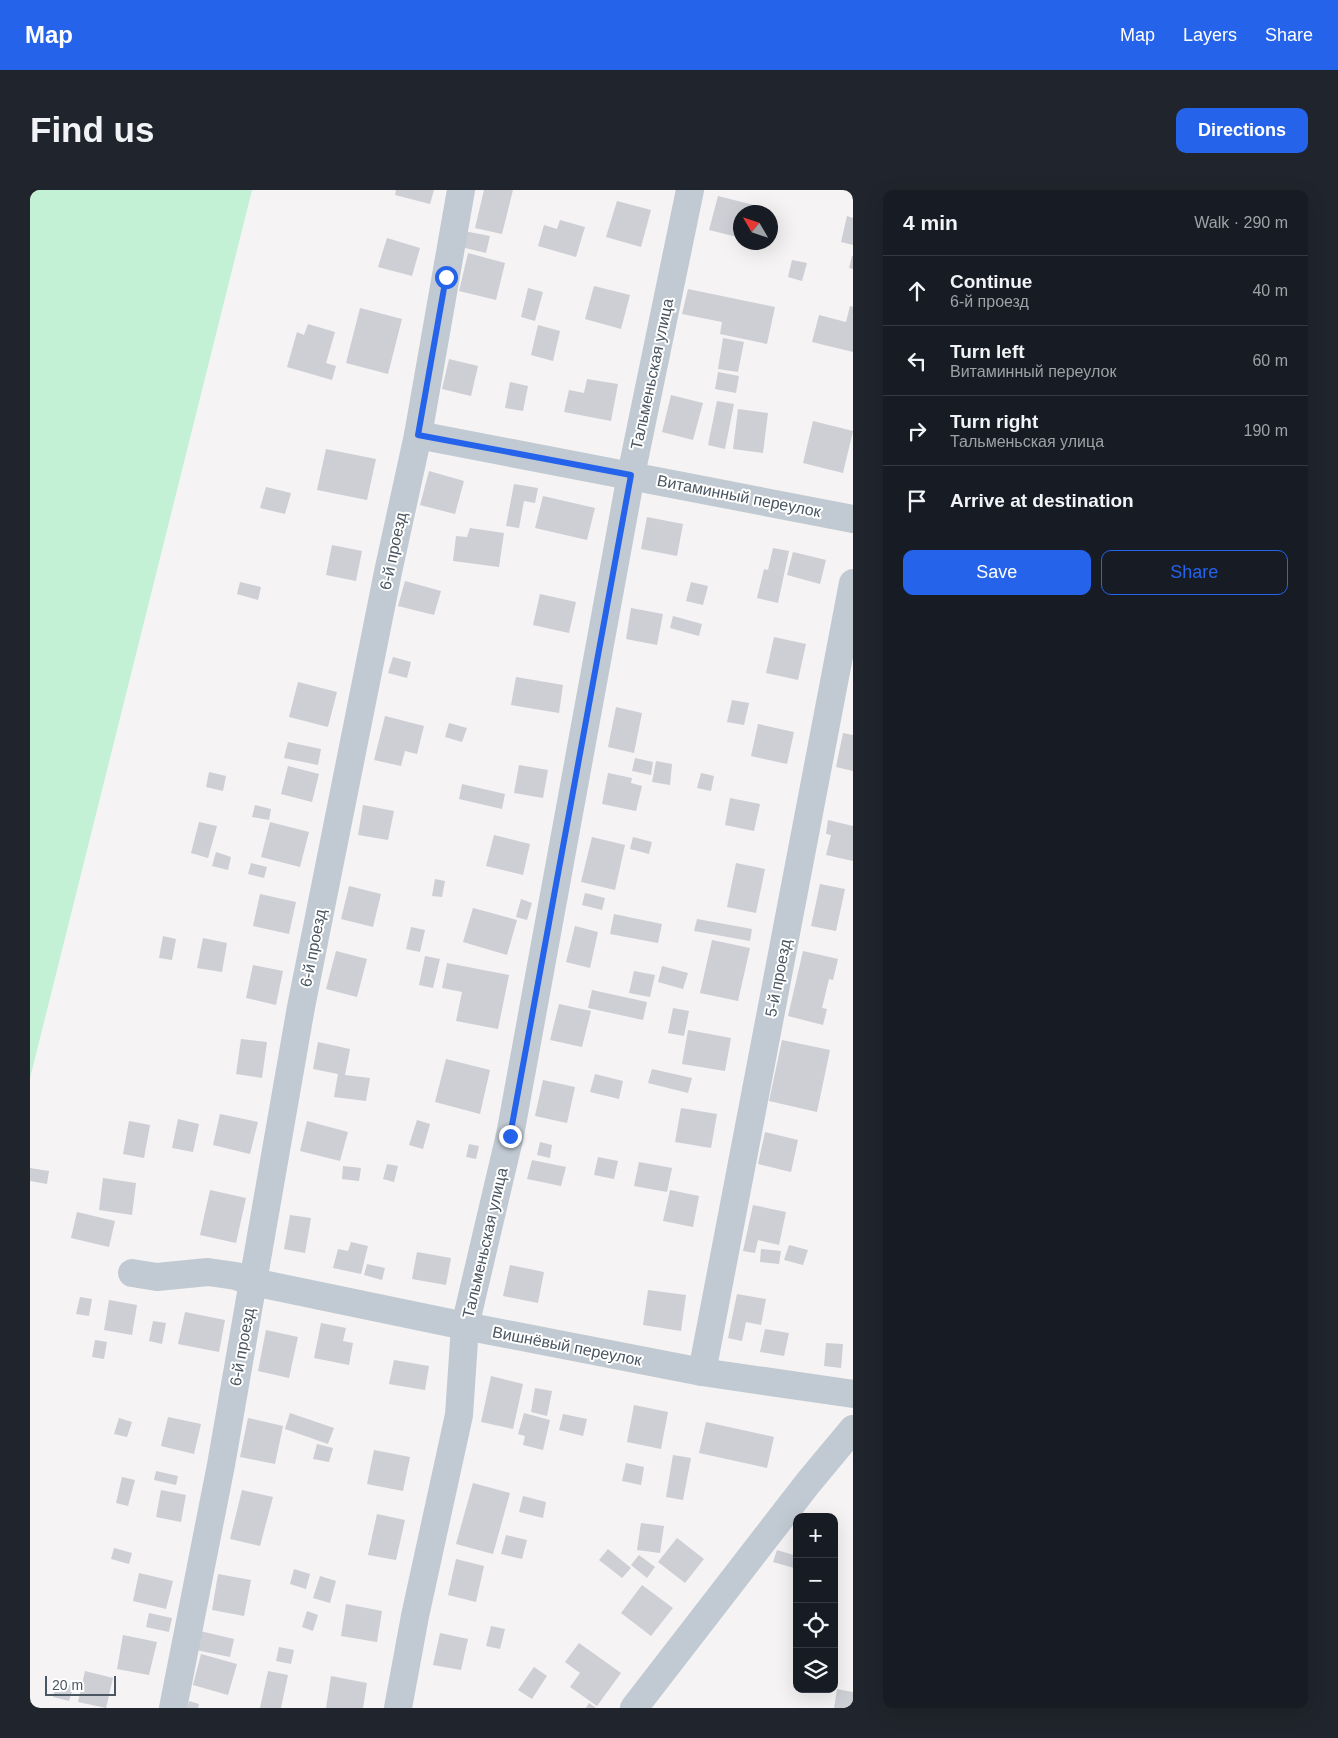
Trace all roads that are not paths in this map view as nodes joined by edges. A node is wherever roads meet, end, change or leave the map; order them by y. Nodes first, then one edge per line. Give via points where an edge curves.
1 (461, 190) edge
2 (690, 190) edge
3 (418, 435) junction
4 (631, 475) junction
5 (853, 519) edge
6 (853, 583) edge
7 (132, 1273) dead end
8 (253, 1282) junction
9 (465, 1326) junction
10 (702, 1372) junction
11 (853, 1394) edge
12 (853, 1429) edge
13 (173, 1708) edge
14 (398, 1708) edge
15 (634, 1708) edge

1 - 3 street, 6-й проезд
2 - 4 street, Тальменьская улица
3 - 4 street, Витаминный переулок
3 - 8 street, 6-й проезд via 303,998
4 - 5 street, Витаминный переулок
4 - 9 street, Тальменьская улица via 510,1136
6 - 10 street, 5-й проезд
7 - 8 street, Вишнёвый переулок via 157,1277 208,1272
8 - 9 street, Вишнёвый переулок
8 - 13 street, 6-й проезд
9 - 10 street, Вишнёвый переулок
9 - 14 street, Тальменьская улица via 459,1415
10 - 11 street, Вишнёвый переулок
12 - 15 street

